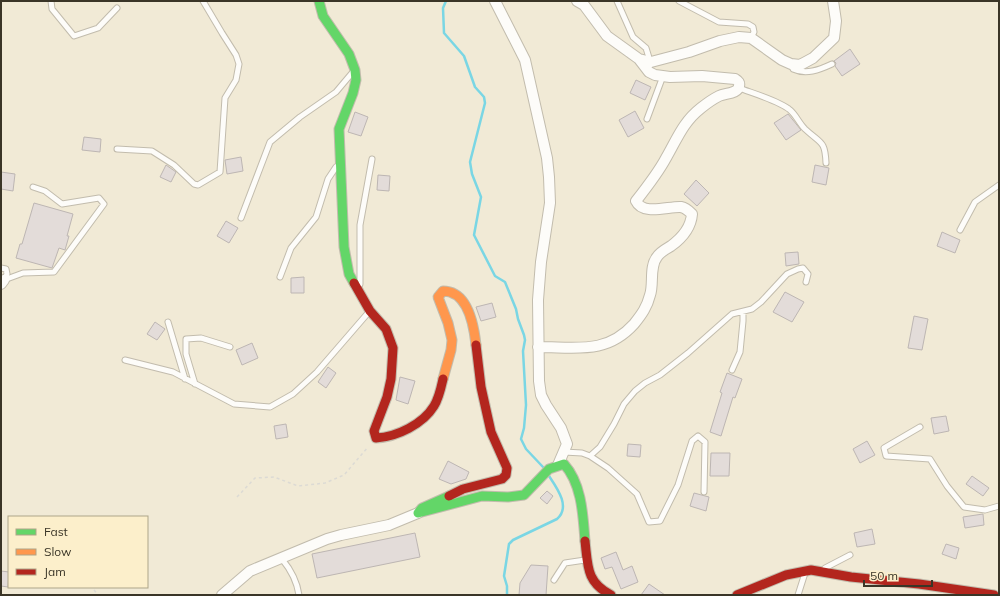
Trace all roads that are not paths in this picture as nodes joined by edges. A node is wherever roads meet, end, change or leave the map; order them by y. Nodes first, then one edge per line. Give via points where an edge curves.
1 (51, 1) edge
2 (203, 1) edge
3 (319, 1) edge
4 (495, 1) edge
5 (577, 1) edge
6 (617, 1) edge
7 (679, 1) edge
8 (833, 1) edge
9 (117, 8) dead end
10 (752, 38) junction
11 (639, 59) junction
12 (651, 62) junction
13 (791, 64) junction
14 (832, 64) dead end
15 (355, 69) junction
16 (663, 76) junction
17 (739, 88) junction
18 (647, 119) dead end
19 (116, 149) dead end
20 (372, 159) dead end
21 (340, 161) junction
22 (826, 163) dead end
23 (999, 185) edge
24 (33, 187) dead end
25 (241, 218) dead end
26 (960, 230) dead end
27 (1, 268) edge
28 (280, 277) dead end
29 (3, 282) edge
30 (806, 282) dead end
31 (360, 293) junction
32 (370, 311) junction
33 (743, 312) junction
34 (168, 322) dead end
35 (230, 347) dead end
36 (538, 347) junction
37 (125, 360) dead end
38 (732, 370) dead end
39 (185, 379) junction
40 (195, 384) junction
41 (920, 427) dead end
42 (564, 452) junction
43 (590, 456) junction
44 (550, 469) junction
45 (704, 492) dead end
46 (999, 506) edge
47 (418, 514) junction
48 (850, 555) dead end
49 (282, 559) junction
50 (586, 560) junction
51 (806, 571) junction
52 (818, 571) junction
53 (554, 580) dead end
54 (222, 595) edge
55 (299, 595) edge
56 (611, 595) edge
57 (737, 595) edge
58 (798, 595) edge
59 (994, 595) edge

1 - 9 lane via 52,10 74,36 98,28
2 - 19 lane via 236,54 239,64 236,80 225,98 220,172 194,184 174,165 152,151
3 - 15 street via 322,14 345,46
4 - 36 street via 525,60 550,177 550,203 538,300
5 - 11 street via 584,5 607,36
6 - 12 lane via 633,37 646,48
7 - 10 lane via 719,22 748,24 753,27
8 - 13 street via 836,21 834,38 813,58 800,64
10 - 12 street via 720,41
10 - 13 street
11 - 12 street
11 - 16 street via 649,72
13 - 14 lane via 793,69 800,72 819,70
15 - 21 street via 353,94 339,129
15 - 25 lane via 336,92 270,142
16 - 17 street via 735,79 740,84
16 - 18 lane
17 - 22 lane via 791,110 804,128 823,144
17 - 36 street via 734,92 720,95 701,107 688,120 666,159 636,201 647,208 681,207 692,214 688,229 680,240 660,253 654,261 652,292 644,312 627,331 602,345 592,348
20 - 31 lane via 360,226
21 - 28 lane via 328,179 316,217 292,248
21 - 31 street via 344,247 349,274
23 - 26 lane via 975,202
24 - 29 lane via 45,191 62,204 99,198 104,204 54,272 23,273
27 - 29 lane via 6,269 7,274
30 - 33 lane via 808,274 803,268 787,274 761,302
31 - 32 street
32 - 40 lane via 317,372 293,394 270,407 234,404
32 - 47 street via 386,329 394,348 387,397 374,431 376,438 386,438 414,425 428,415 435,404 441,391 452,342 451,331 438,297 443,291 450,291 459,296 474,329 481,387 491,432 507,468 502,479 463,489 422,508
33 - 38 lane via 740,352
33 - 43 lane via 732,314 688,353 635,391 624,404 600,447
34 - 39 lane
35 - 40 lane via 201,338 186,339 186,354
36 - 42 street via 541,395 564,434 567,444
37 - 39 lane via 173,372
39 - 40 lane
41 - 46 lane via 884,448 886,456 930,459 964,507 985,510
42 - 43 lane
42 - 44 street
43 - 45 lane via 637,494 649,522 660,521 678,485 692,441 698,436 705,442
44 - 47 street via 524,495 482,496
44 - 50 street via 564,464 573,474 578,490
47 - 49 street via 389,525 327,539
48 - 52 lane
49 - 54 street via 250,572
49 - 55 lane via 291,572
50 - 53 lane via 565,563
50 - 56 street via 598,587
51 - 52 street
51 - 57 street via 786,575
51 - 58 lane
52 - 59 street

